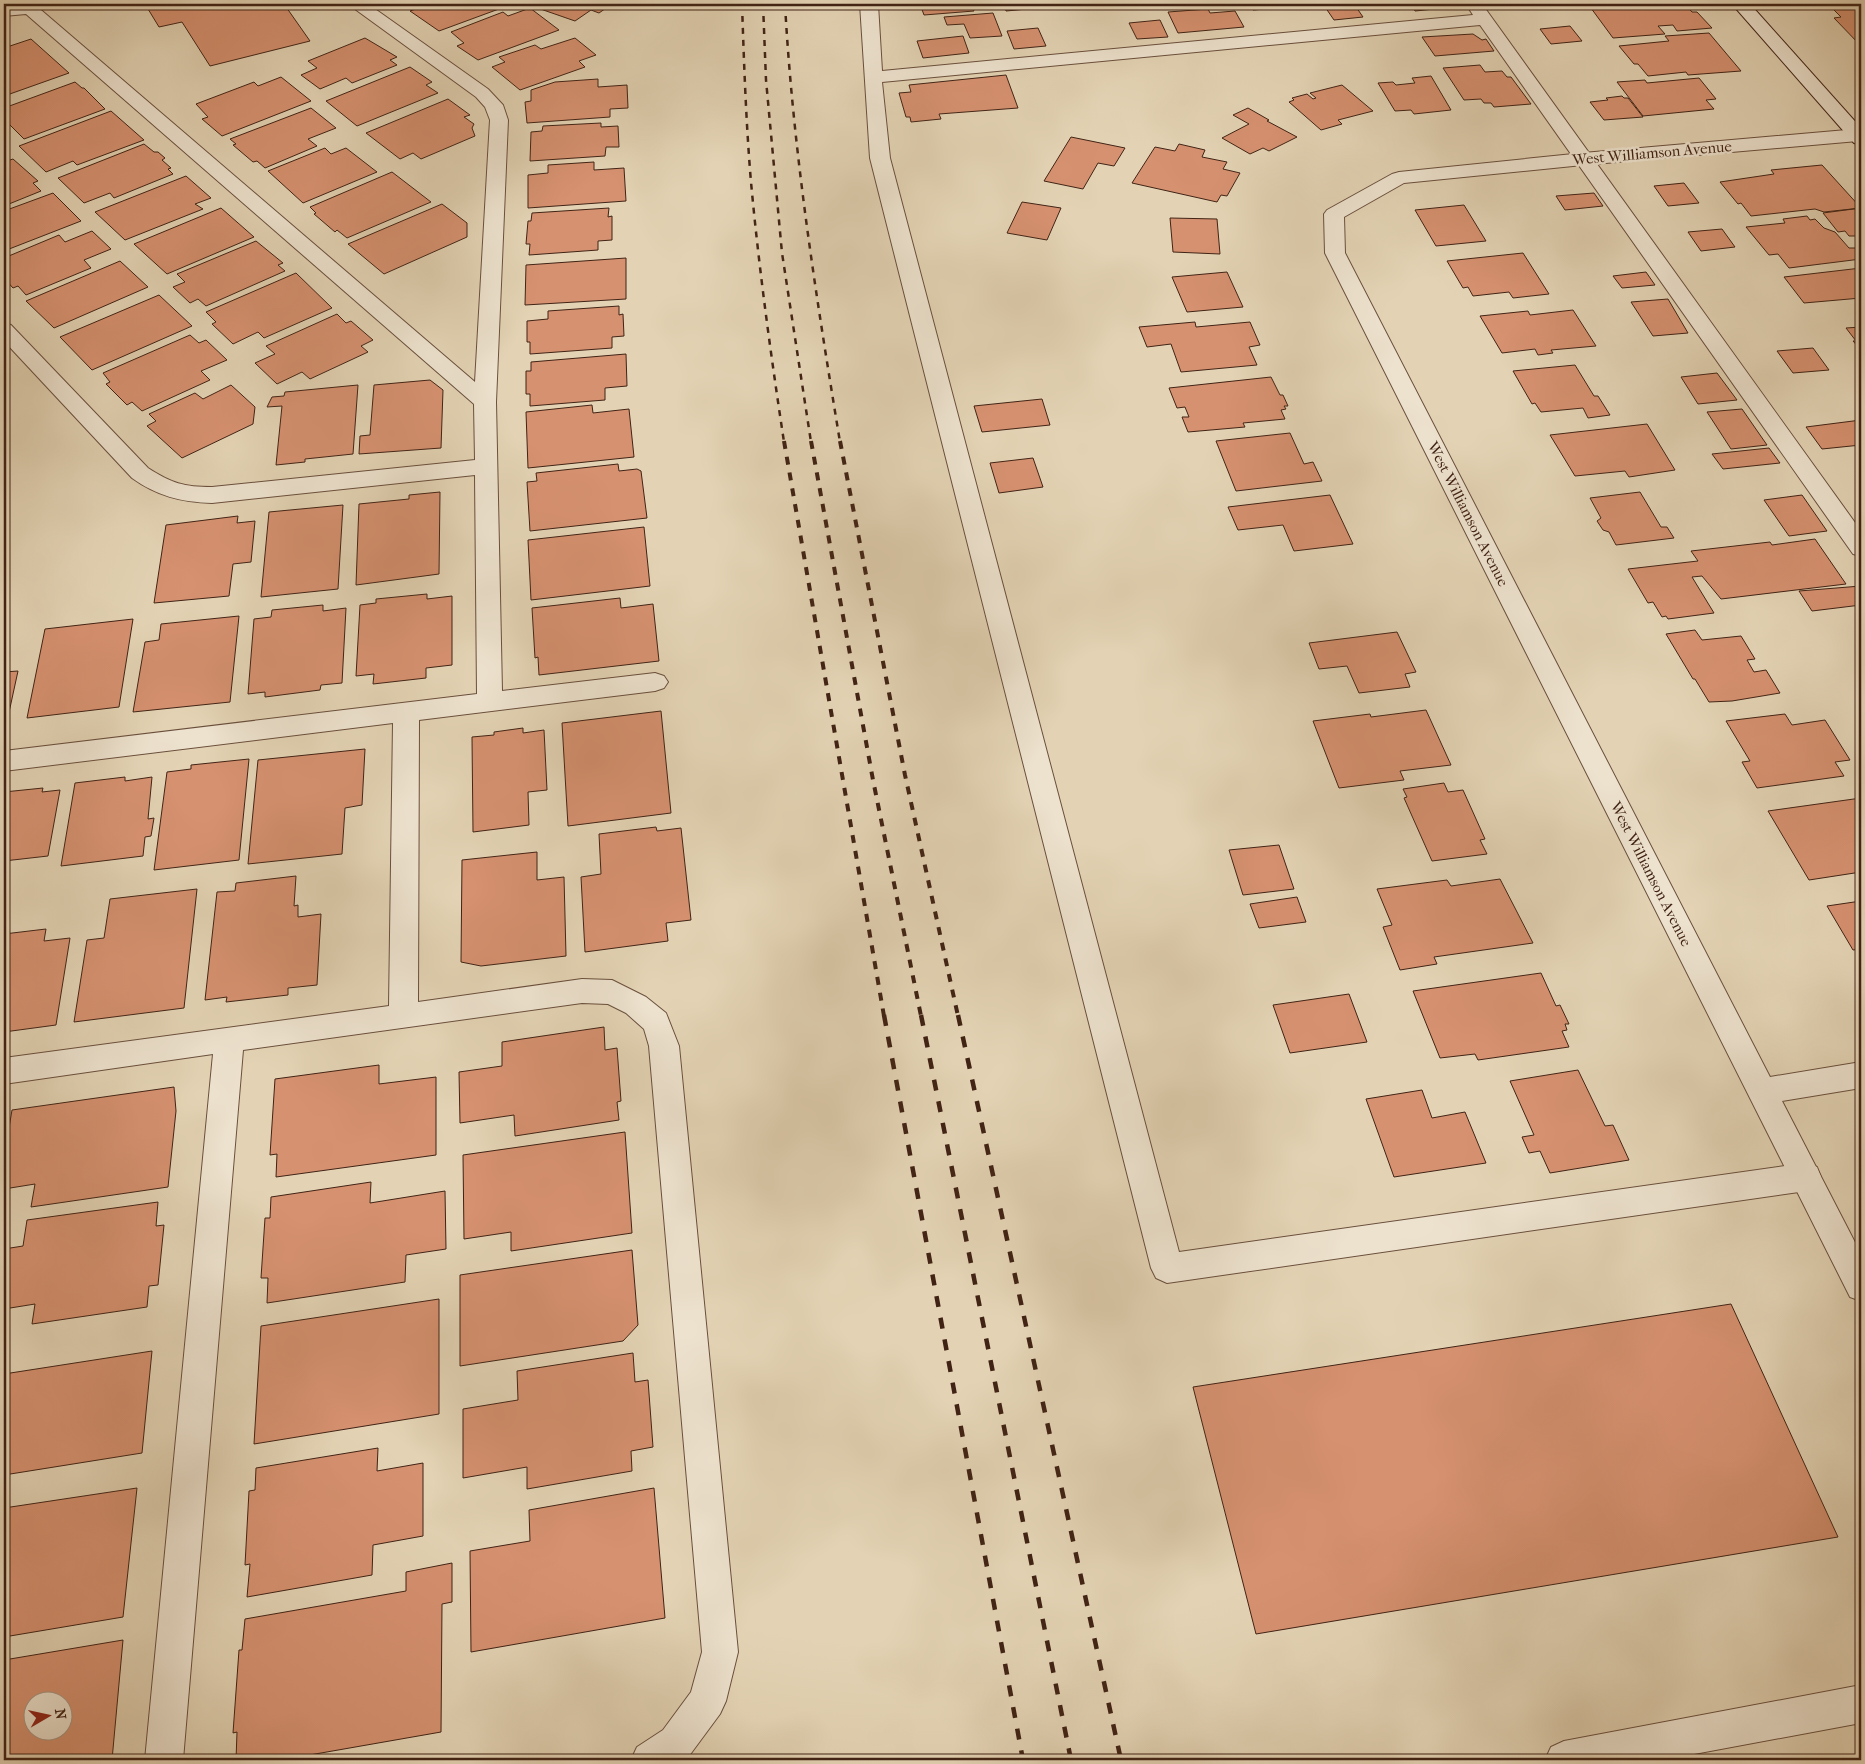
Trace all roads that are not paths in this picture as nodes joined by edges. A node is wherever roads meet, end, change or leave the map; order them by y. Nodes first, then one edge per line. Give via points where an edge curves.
1 (357, 4) edge
2 (870, 4) edge
3 (1741, 4) edge
4 (35, 7) edge
5 (4, 11) edge
6 (1479, 11) edge
7 (873, 77) junction
8 (1860, 137) edge
9 (1583, 159) junction
10 (4, 329) edge
11 (485, 402) junction
12 (486, 466) junction
13 (1861, 548) edge
14 (655, 682) dead end
15 (490, 703) junction
16 (406, 712) junction
17 (4, 761) edge
18 (403, 1015) junction
19 (229, 1040) junction
20 (4, 1071) edge
21 (1861, 1075) edge
22 (1762, 1091) junction
23 (1806, 1177) junction
24 (1861, 1286) edge
25 (1861, 1704) edge
26 (164, 1760) edge
27 (650, 1760) edge
28 (1564, 1760) edge

1 - 11 street via 482,93 494,105 499,120
2 - 7 street
3 - 8 street
4 - 5 street
4 - 11 street
6 - 7 street
6 - 9 street
7 - 23 street via 880,158 1167,1268
8 - 9 street, West Williamson Avenue
9 - 13 street
9 - 22 street, West Williamson Avenue via 1399,178 1334,214 1335,253
10 - 12 street via 140,473 161,488 186,495 212,495
11 - 12 street
12 - 15 street
14 - 15 street
15 - 16 street
16 - 17 street
16 - 18 street
18 - 19 street
18 - 27 street via 582,991 612,992 636,1004 656,1022 664,1046 720,1652 708,1701 676,1743
19 - 20 street
19 - 26 street
21 - 22 street
22 - 23 street, West Williamson Avenue
23 - 24 street, West Williamson Avenue
25 - 28 street

